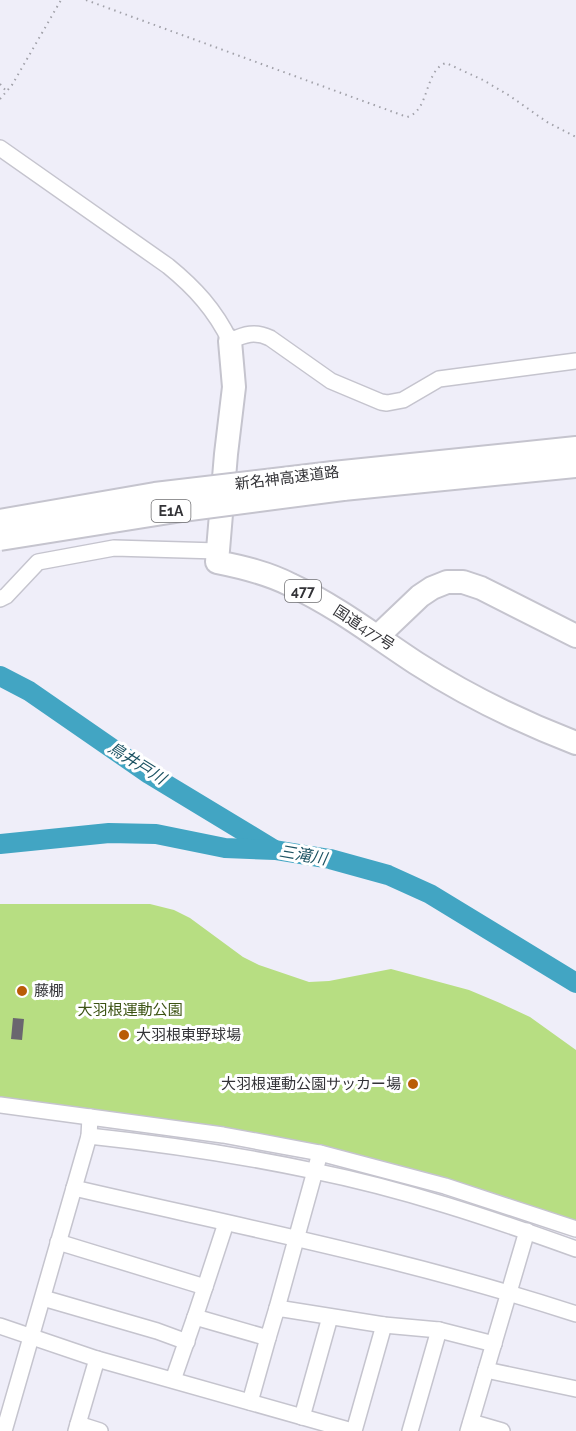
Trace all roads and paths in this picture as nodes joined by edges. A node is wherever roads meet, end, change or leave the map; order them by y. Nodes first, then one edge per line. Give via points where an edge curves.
1 (61, 0) edge
2 (86, 0) edge
3 (0, 84) edge
4 (7, 92) junction
5 (0, 99) edge
6 (576, 137) edge
7 (0, 148) edge
8 (230, 340) junction
9 (576, 361) edge
10 (576, 433) edge
11 (576, 448) edge
12 (576, 466) edge
13 (358, 470) junction
14 (338, 481) junction
15 (0, 521) edge
16 (0, 539) edge
17 (218, 551) junction
18 (0, 599) edge
19 (378, 636) junction
20 (576, 636) edge
21 (576, 742) edge
22 (0, 1105) edge
23 (90, 1118) junction
24 (88, 1136) junction
25 (320, 1153) junction
26 (315, 1171) junction
27 (74, 1188) junction
28 (226, 1223) junction
29 (576, 1229) edge
30 (527, 1231) junction
31 (296, 1239) junction
32 (58, 1242) junction
33 (576, 1249) edge
34 (205, 1287) junction
35 (509, 1292) junction
36 (43, 1298) junction
37 (277, 1308) junction
38 (576, 1314) edge
39 (195, 1317) junction
40 (330, 1317) junction
41 (384, 1325) junction
42 (0, 1326) edge
43 (439, 1330) junction
44 (32, 1337) junction
45 (268, 1338) junction
46 (187, 1342) junction
47 (494, 1344) junction
48 (97, 1359) junction
49 (486, 1370) junction
50 (173, 1380) junction
51 (576, 1389) edge
52 (250, 1402) junction
53 (302, 1417) junction
54 (469, 1427) edge
55 (77, 1428) edge
56 (4, 1431) edge
57 (100, 1431) edge
58 (353, 1431) edge
59 (410, 1431) edge
60 (502, 1431) edge

1 - 4 path
2 - 6 path via 407,117 416,114 438,67 446,63 492,85
3 - 4 path
4 - 5 path
7 - 8 street via 189,283 211,308
8 - 9 street via 262,334 340,386 387,403 403,400 438,379
8 - 17 highway via 234,387
10 - 13 highway
11 - 13 highway, 新名神高速道路 / E1A
12 - 14 highway, 新名神高速道路 / E1A
13 - 14 highway, 新名神高速道路 / E1A
14 - 15 highway, 新名神高速道路 / E1A, bridge via 155,494
14 - 16 highway, 新名神高速道路 / E1A, bridge
17 - 18 street via 114,548 38,562
17 - 19 highway, 国道477号 / 477 via 217,561 291,584
19 - 20 highway via 432,588 447,582 463,582
19 - 21 highway, 国道477号 / 477 via 475,697 539,729
22 - 23 street
23 - 24 street
23 - 25 street via 223,1135
24 - 26 street via 212,1152
24 - 27 street
25 - 26 street
25 - 29 street via 444,1186
26 - 30 street via 433,1201
26 - 31 street
27 - 28 street
27 - 32 street
28 - 31 street
28 - 34 street
30 - 33 street
30 - 35 street
31 - 35 street
31 - 37 street
32 - 34 street
32 - 36 street
34 - 39 street
35 - 38 street
35 - 47 street
36 - 44 street
36 - 46 street
37 - 40 street
37 - 45 street
39 - 45 street
39 - 46 street
40 - 41 street
40 - 53 street
41 - 43 street
41 - 58 street
42 - 44 street
43 - 47 street
43 - 59 street
44 - 48 street
44 - 56 street
45 - 52 street
46 - 50 street
47 - 49 street
48 - 50 street
48 - 55 street
49 - 51 street
49 - 54 street
50 - 52 street
52 - 53 street
53 - 58 street
54 - 60 street
55 - 57 street

